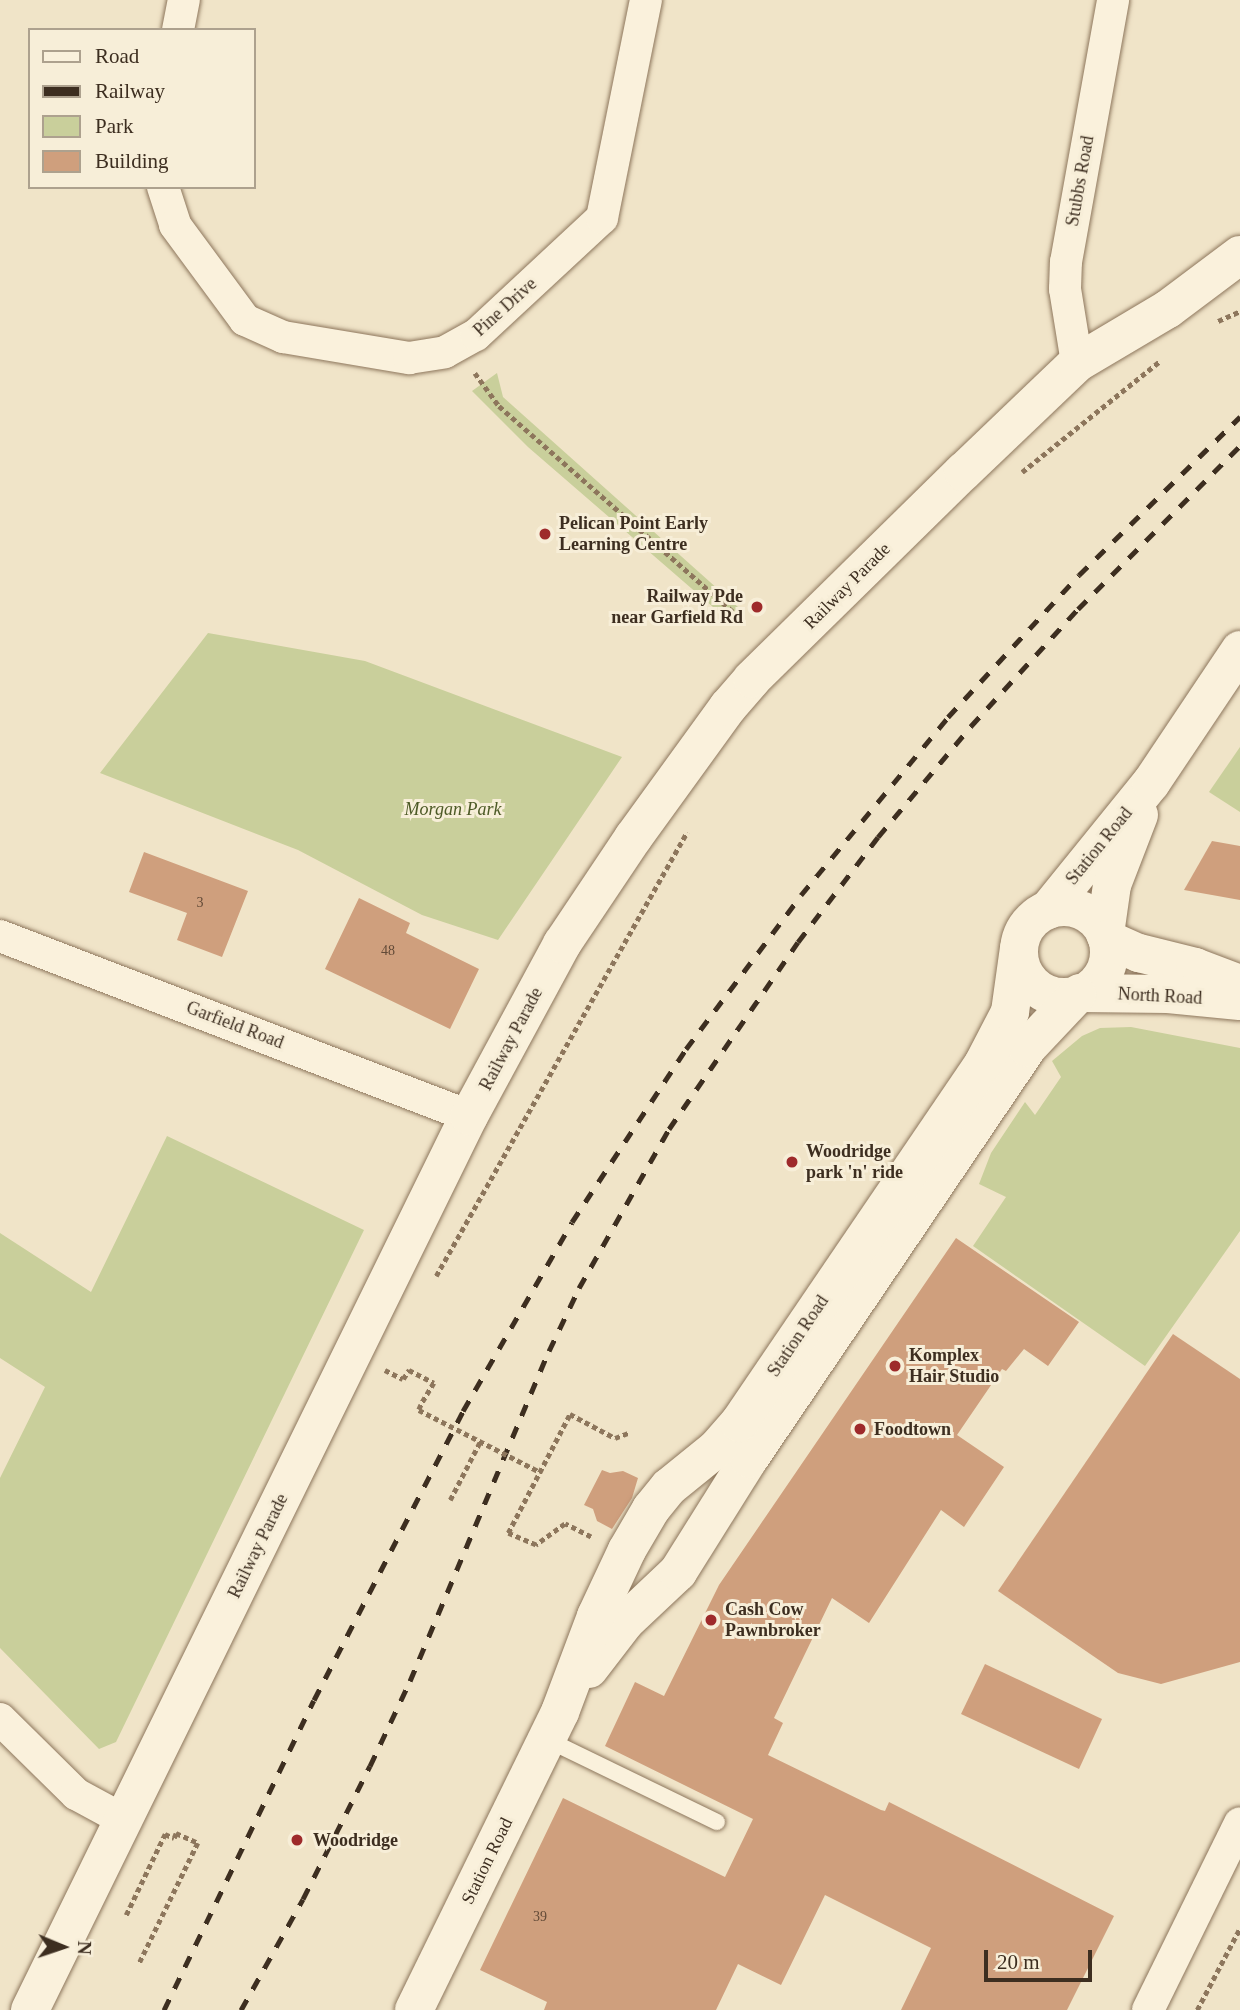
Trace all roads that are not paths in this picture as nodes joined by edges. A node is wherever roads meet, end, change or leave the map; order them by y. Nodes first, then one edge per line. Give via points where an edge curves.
1 (184, 0) edge
2 (646, 0) edge
3 (1113, 0) edge
4 (178, 28) edge
5 (164, 189) edge
6 (1240, 255) edge
7 (1077, 363) junction
8 (1240, 650) edge
9 (1150, 783) junction
10 (1048, 910) junction
11 (0, 936) edge
12 (1106, 936) junction
13 (1019, 948) junction
14 (1240, 984) edge
15 (1078, 994) junction
16 (1240, 1000) edge
17 (469, 1116) junction
18 (627, 1550) junction
19 (678, 1572) junction
20 (0, 1719) edge
21 (553, 1725) junction
22 (122, 1819) junction
23 (717, 1822) dead end
24 (1240, 1823) edge
25 (418, 2009) edge
26 (30, 2010) edge
27 (1148, 2010) edge

1 - 4 street
2 - 5 street, Pine Drive via 602,218 476,335 446,352 409,358 283,337 245,320 174,225
3 - 7 street, Stubbs Road via 1066,262 1065,289
6 - 7 street, Railway Parade via 1168,309
7 - 17 street, Railway Parade via 728,707 562,944
8 - 9 street, Station Road
9 - 10 street, Station Road
9 - 12 street, Station Road via 1112,885
10 - 12 street via 1082,910
10 - 13 street via 1026,928
11 - 17 street, Garfield Road
12 - 14 street, North Road via 1139,953
12 - 15 street via 1104,971
13 - 15 street via 1023,972 1033,984 1053,995
13 - 18 street, Station Road via 1010,1012 983,1063 739,1423 717,1448 669,1487
15 - 16 street, North Road
15 - 19 street, Station Road via 1027,1048
17 - 22 street, Railway Parade
18 - 19 street via 649,1571 661,1575
18 - 21 street, Station Road
19 - 21 street, Station Road via 609,1640
20 - 22 street via 76,1794
21 - 23 lane
21 - 25 street, Station Road
22 - 26 street, Railway Parade
24 - 27 street

